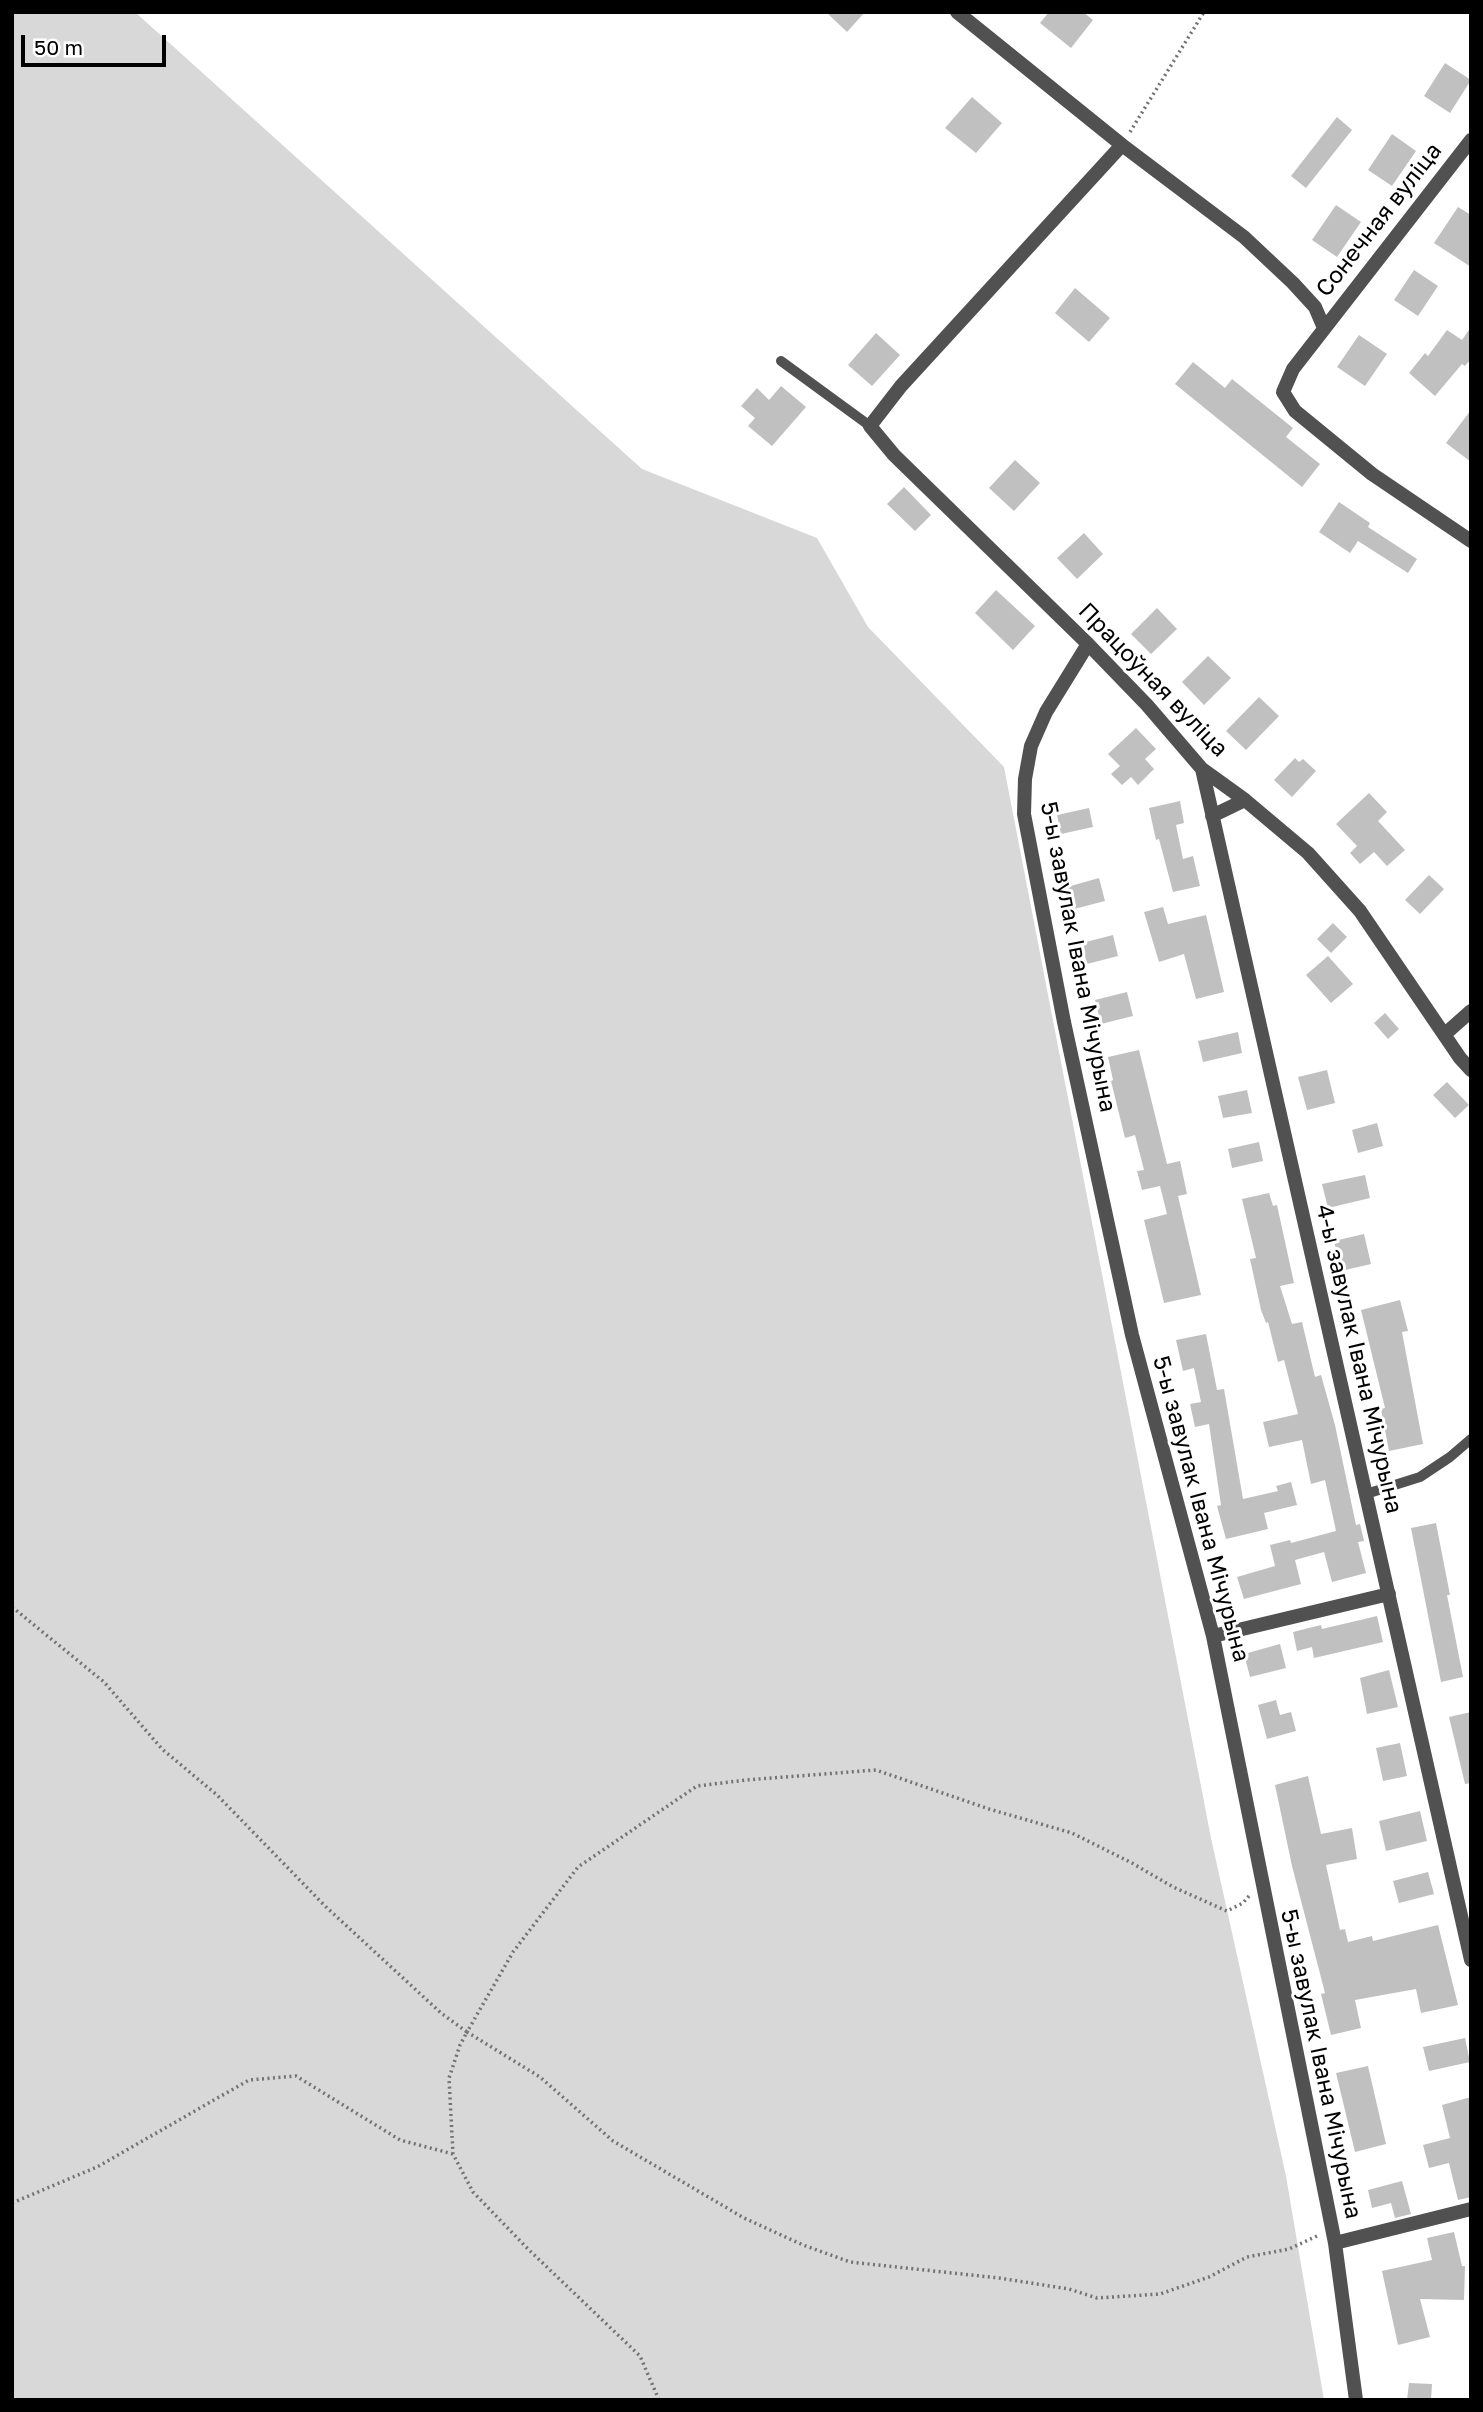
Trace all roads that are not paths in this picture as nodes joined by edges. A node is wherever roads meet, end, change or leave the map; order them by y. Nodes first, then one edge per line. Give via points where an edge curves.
1 (957, 12) edge
2 (1471, 140) edge
3 (1122, 145) junction
4 (1324, 328) junction
5 (781, 361) dead end
6 (870, 426) junction
7 (1471, 541) edge
8 (1088, 644) junction
9 (1202, 769) junction
10 (1245, 800) junction
11 (1212, 816) junction
12 (1471, 1011) edge
13 (1445, 1034) junction
14 (1471, 1070) edge
15 (1471, 1439) edge
16 (1366, 1494) junction
17 (1389, 1594) junction
18 (1213, 1636) junction
19 (1471, 1960) edge
20 (1471, 2209) edge
21 (1333, 2236) junction
22 (1356, 2400) edge

1 - 3 street
2 - 4 street, Сонечная вуліца
3 - 4 street via 1244,237 1315,307
3 - 6 street via 901,386
4 - 7 street, Сонечная вуліца via 1293,369 1283,392 1295,411 1372,474
5 - 6 lane
6 - 8 street, Працоўная вуліца via 894,455
8 - 9 street, Працоўная вуліца
8 - 18 street, 5-ы завулак Івана Мічурына via 1046,712 1031,747 1024,814 1132,1335
9 - 10 street, Працоўная вуліца
9 - 11 street, 4-ы завулак Івана Мічурына
10 - 11 street
10 - 13 street, Працоўная вуліца via 1308,853 1360,911
11 - 16 street, 4-ы завулак Івана Мічурына
12 - 13 street
13 - 14 street, Працоўная вуліца
15 - 16 lane via 1420,1477
16 - 17 street, 4-ы завулак Івана Мічурына
17 - 18 street
17 - 19 street, 4-ы завулак Івана Мічурына
18 - 21 street, 5-ы завулак Івана Мічурына
20 - 21 street
21 - 22 street, 5-ы завулак Івана Мічурына

